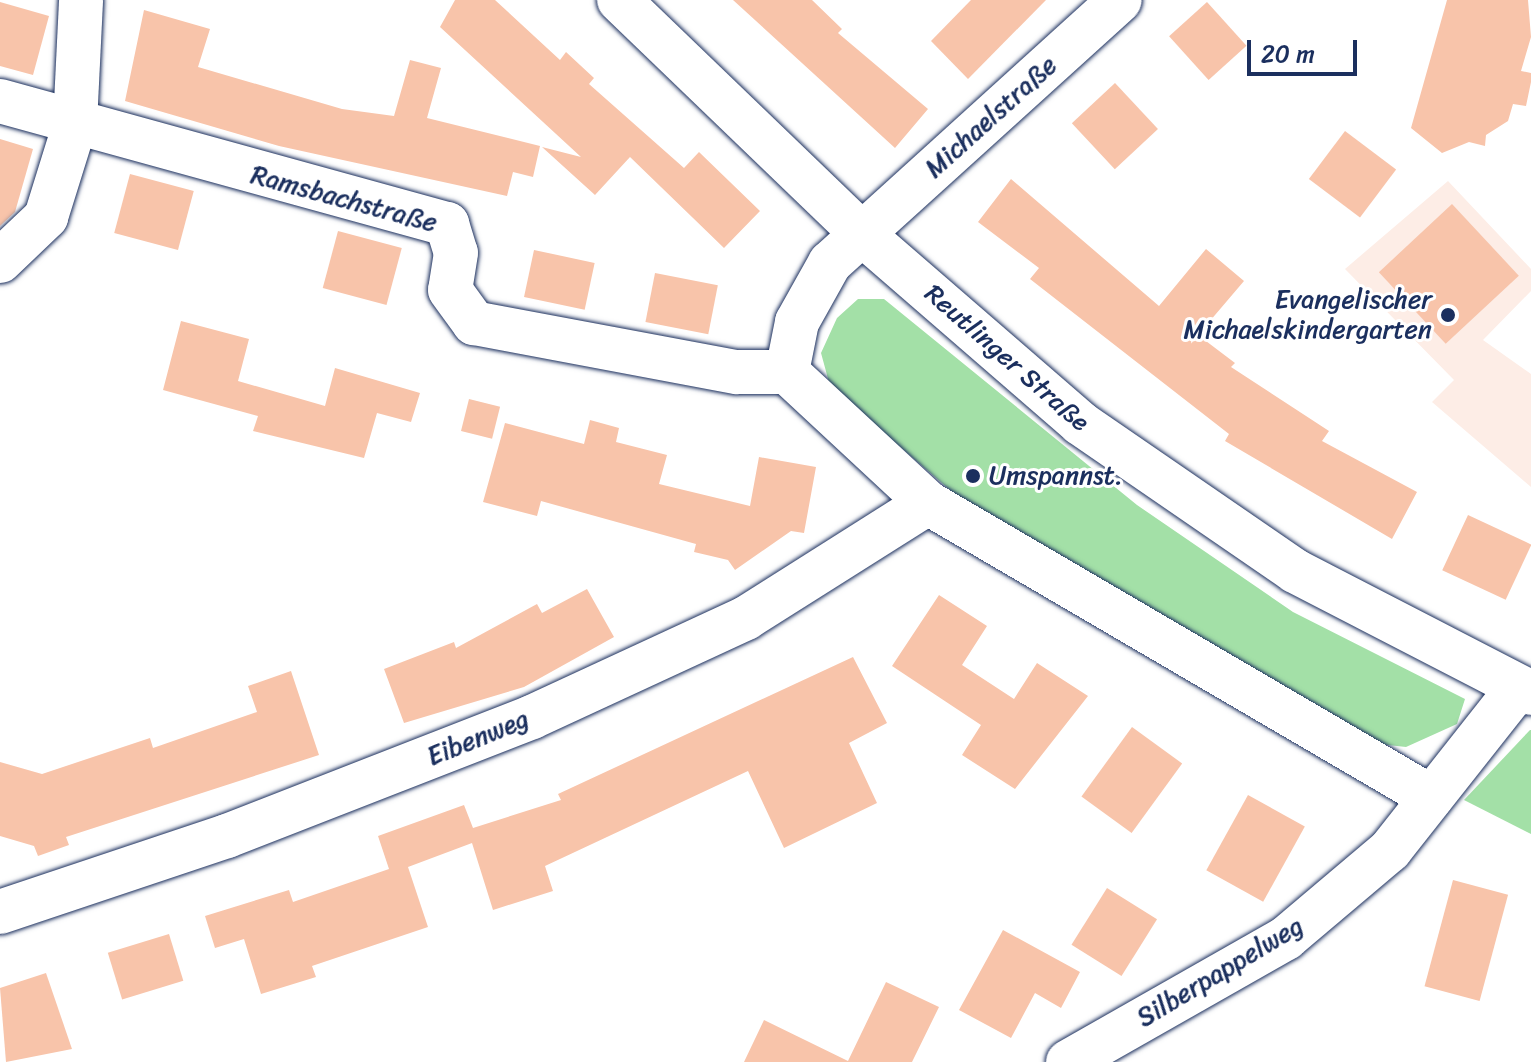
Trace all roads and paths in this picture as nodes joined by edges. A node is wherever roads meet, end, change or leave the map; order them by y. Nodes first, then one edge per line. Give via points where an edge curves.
1 (81, 0) edge
2 (619, 0) edge
3 (1120, 0) edge
4 (0, 101) edge
5 (75, 124) junction
6 (861, 233) junction
7 (0, 261) edge
8 (787, 372) junction
9 (928, 503) junction
10 (1525, 691) edge
11 (1431, 797) junction
12 (0, 912) edge
13 (1068, 1062) edge

1 - 5 street
2 - 6 street, Reutlinger Straße
3 - 6 street, Michaelstraße
4 - 5 street, Ramsbachstraße
5 - 7 street via 46,217
5 - 8 street, Ramsbachstraße via 447,224 456,253 450,290 474,323 737,372
6 - 8 street via 820,275 797,322
6 - 10 street, Reutlinger Straße via 1139,467 1295,571
8 - 9 street
9 - 11 street
9 - 12 street, Eibenweg via 746,618 532,717 227,836
10 - 11 street, Silberpappelweg
11 - 13 street, Silberpappelweg via 1390,850 1286,938

